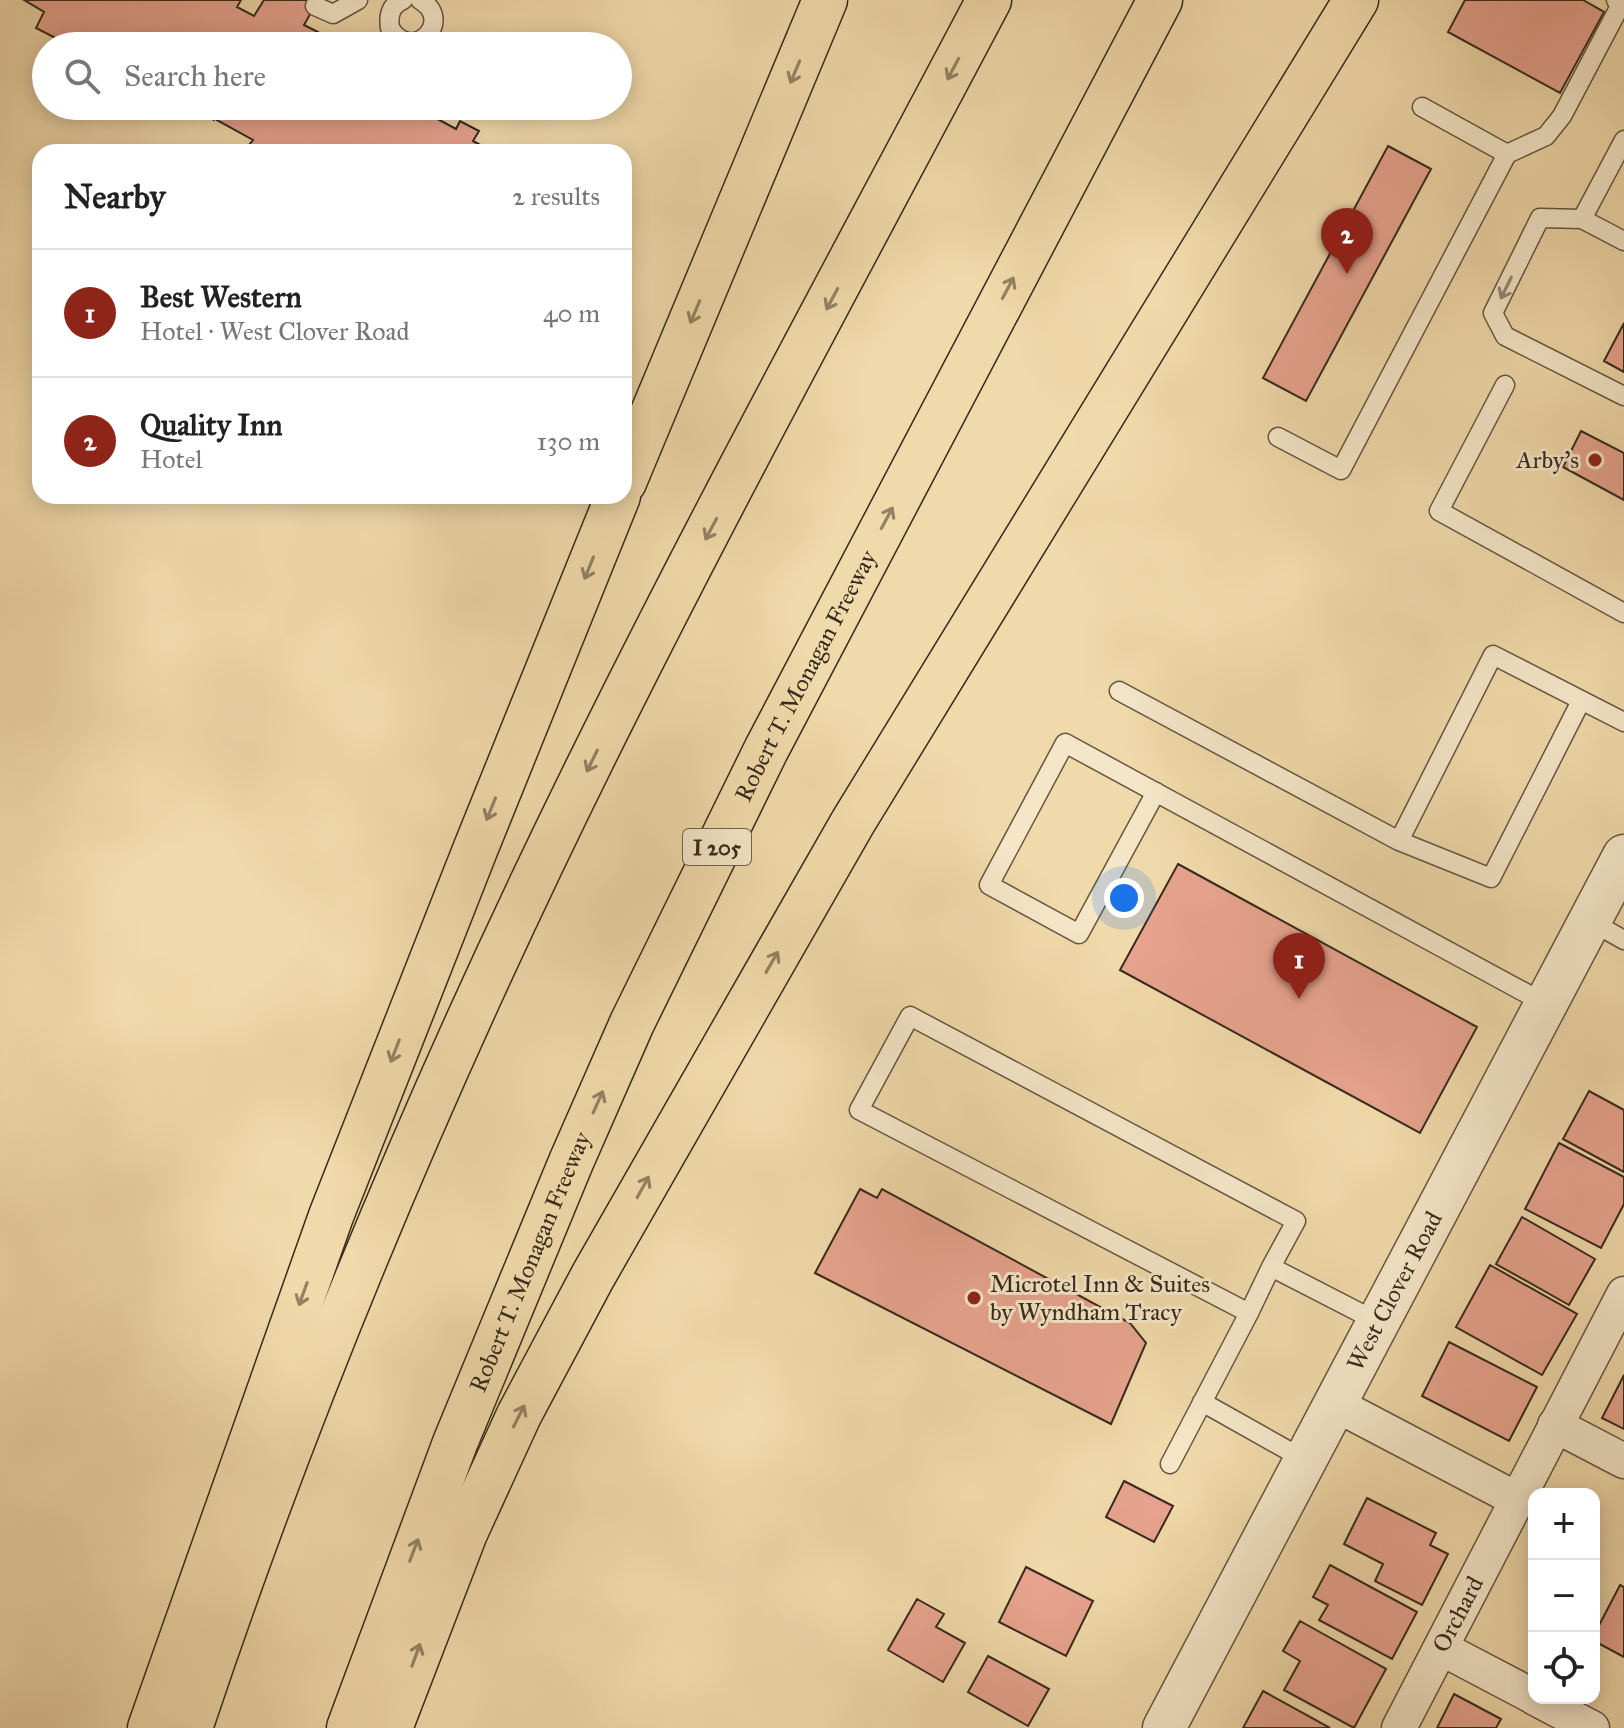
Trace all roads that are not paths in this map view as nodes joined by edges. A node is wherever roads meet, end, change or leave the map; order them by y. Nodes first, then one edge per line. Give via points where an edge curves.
1 (358, 0) edge
2 (403, 0) edge
3 (421, 0) edge
4 (825, 0) edge
5 (989, 0) edge
6 (1160, 0) edge
7 (1356, 0) edge
8 (1616, 0) edge
9 (315, 6) dead end
10 (394, 32) edge
11 (429, 32) edge
12 (1422, 107) dead end
13 (1624, 140) edge
14 (1507, 154) junction
15 (1582, 219) junction
16 (1624, 241) edge
17 (1505, 385) dead end
18 (1624, 396) edge
19 (1278, 437) dead end
20 (632, 463) edge
21 (615, 504) edge
22 (1624, 613) edge
23 (1119, 691) dead end
24 (1581, 701) junction
25 (1624, 722) edge
26 (1156, 792) junction
27 (1399, 841) junction
28 (1624, 856) edge
29 (1607, 930) edge
30 (1546, 1004) junction
31 (1271, 1267) junction
32 (1624, 1294) edge
33 (1249, 1313) junction
34 (1378, 1322) junction
35 (1202, 1402) junction
36 (1335, 1404) junction
37 (1555, 1425) junction
38 (1305, 1460) junction
39 (1624, 1461) edge
40 (1170, 1464) dead end
41 (1516, 1499) junction
42 (1441, 1648) junction
43 (1528, 1694) edge
44 (1546, 1704) edge
45 (150, 1728) edge
46 (190, 1728) edge
47 (349, 1728) edge
48 (390, 1728) edge
49 (1164, 1728) edge
50 (1399, 1728) edge
51 (1592, 1728) edge

1 - 9 lane via 333,14
2 - 10 lane via 391,13
3 - 11 lane via 432,11
4 -> 20 highway
5 -> 46 highway via 615,712 483,988 311,1396
47 -> 6 highway, Robert T. Monagan Freeway / I 205 via 455,1443 632,1023 780,723
48 -> 7 highway via 465,1533 519,1415 593,1276 853,822
8 - 14 lane via 1620,6 1562,116 1546,136
12 - 14 lane
13 - 15 lane
14 - 19 lane via 1341,470
15 - 16 lane
15 -> 18 lane via 1540,218 1493,313 1505,336
17 - 22 lane via 1439,511
21 -> 45 highway via 337,1201
23 - 27 lane
24 - 25 lane
24 - 27 lane via 1491,878
24 - 27 lane via 1493,655
26 - 26 lane via 1079,934 989,885 1065,743
26 - 30 lane
28 - 29 street, West Clover Road
29 - 30 street, West Clover Road
30 - 34 street, West Clover Road
31 - 33 lane
31 - 33 lane via 1296,1221 910,1016 859,1110
31 - 34 lane
32 - 37 street, Orchard
33 - 35 lane
34 - 36 street, West Clover Road
35 - 38 lane
35 - 40 lane
36 - 38 street, West Clover Road
36 - 41 street
37 - 39 street
37 - 41 street, Orchard
38 - 49 street, West Clover Road
41 - 42 street, Orchard
42 - 43 street
42 - 50 street, Orchard
44 - 51 street

